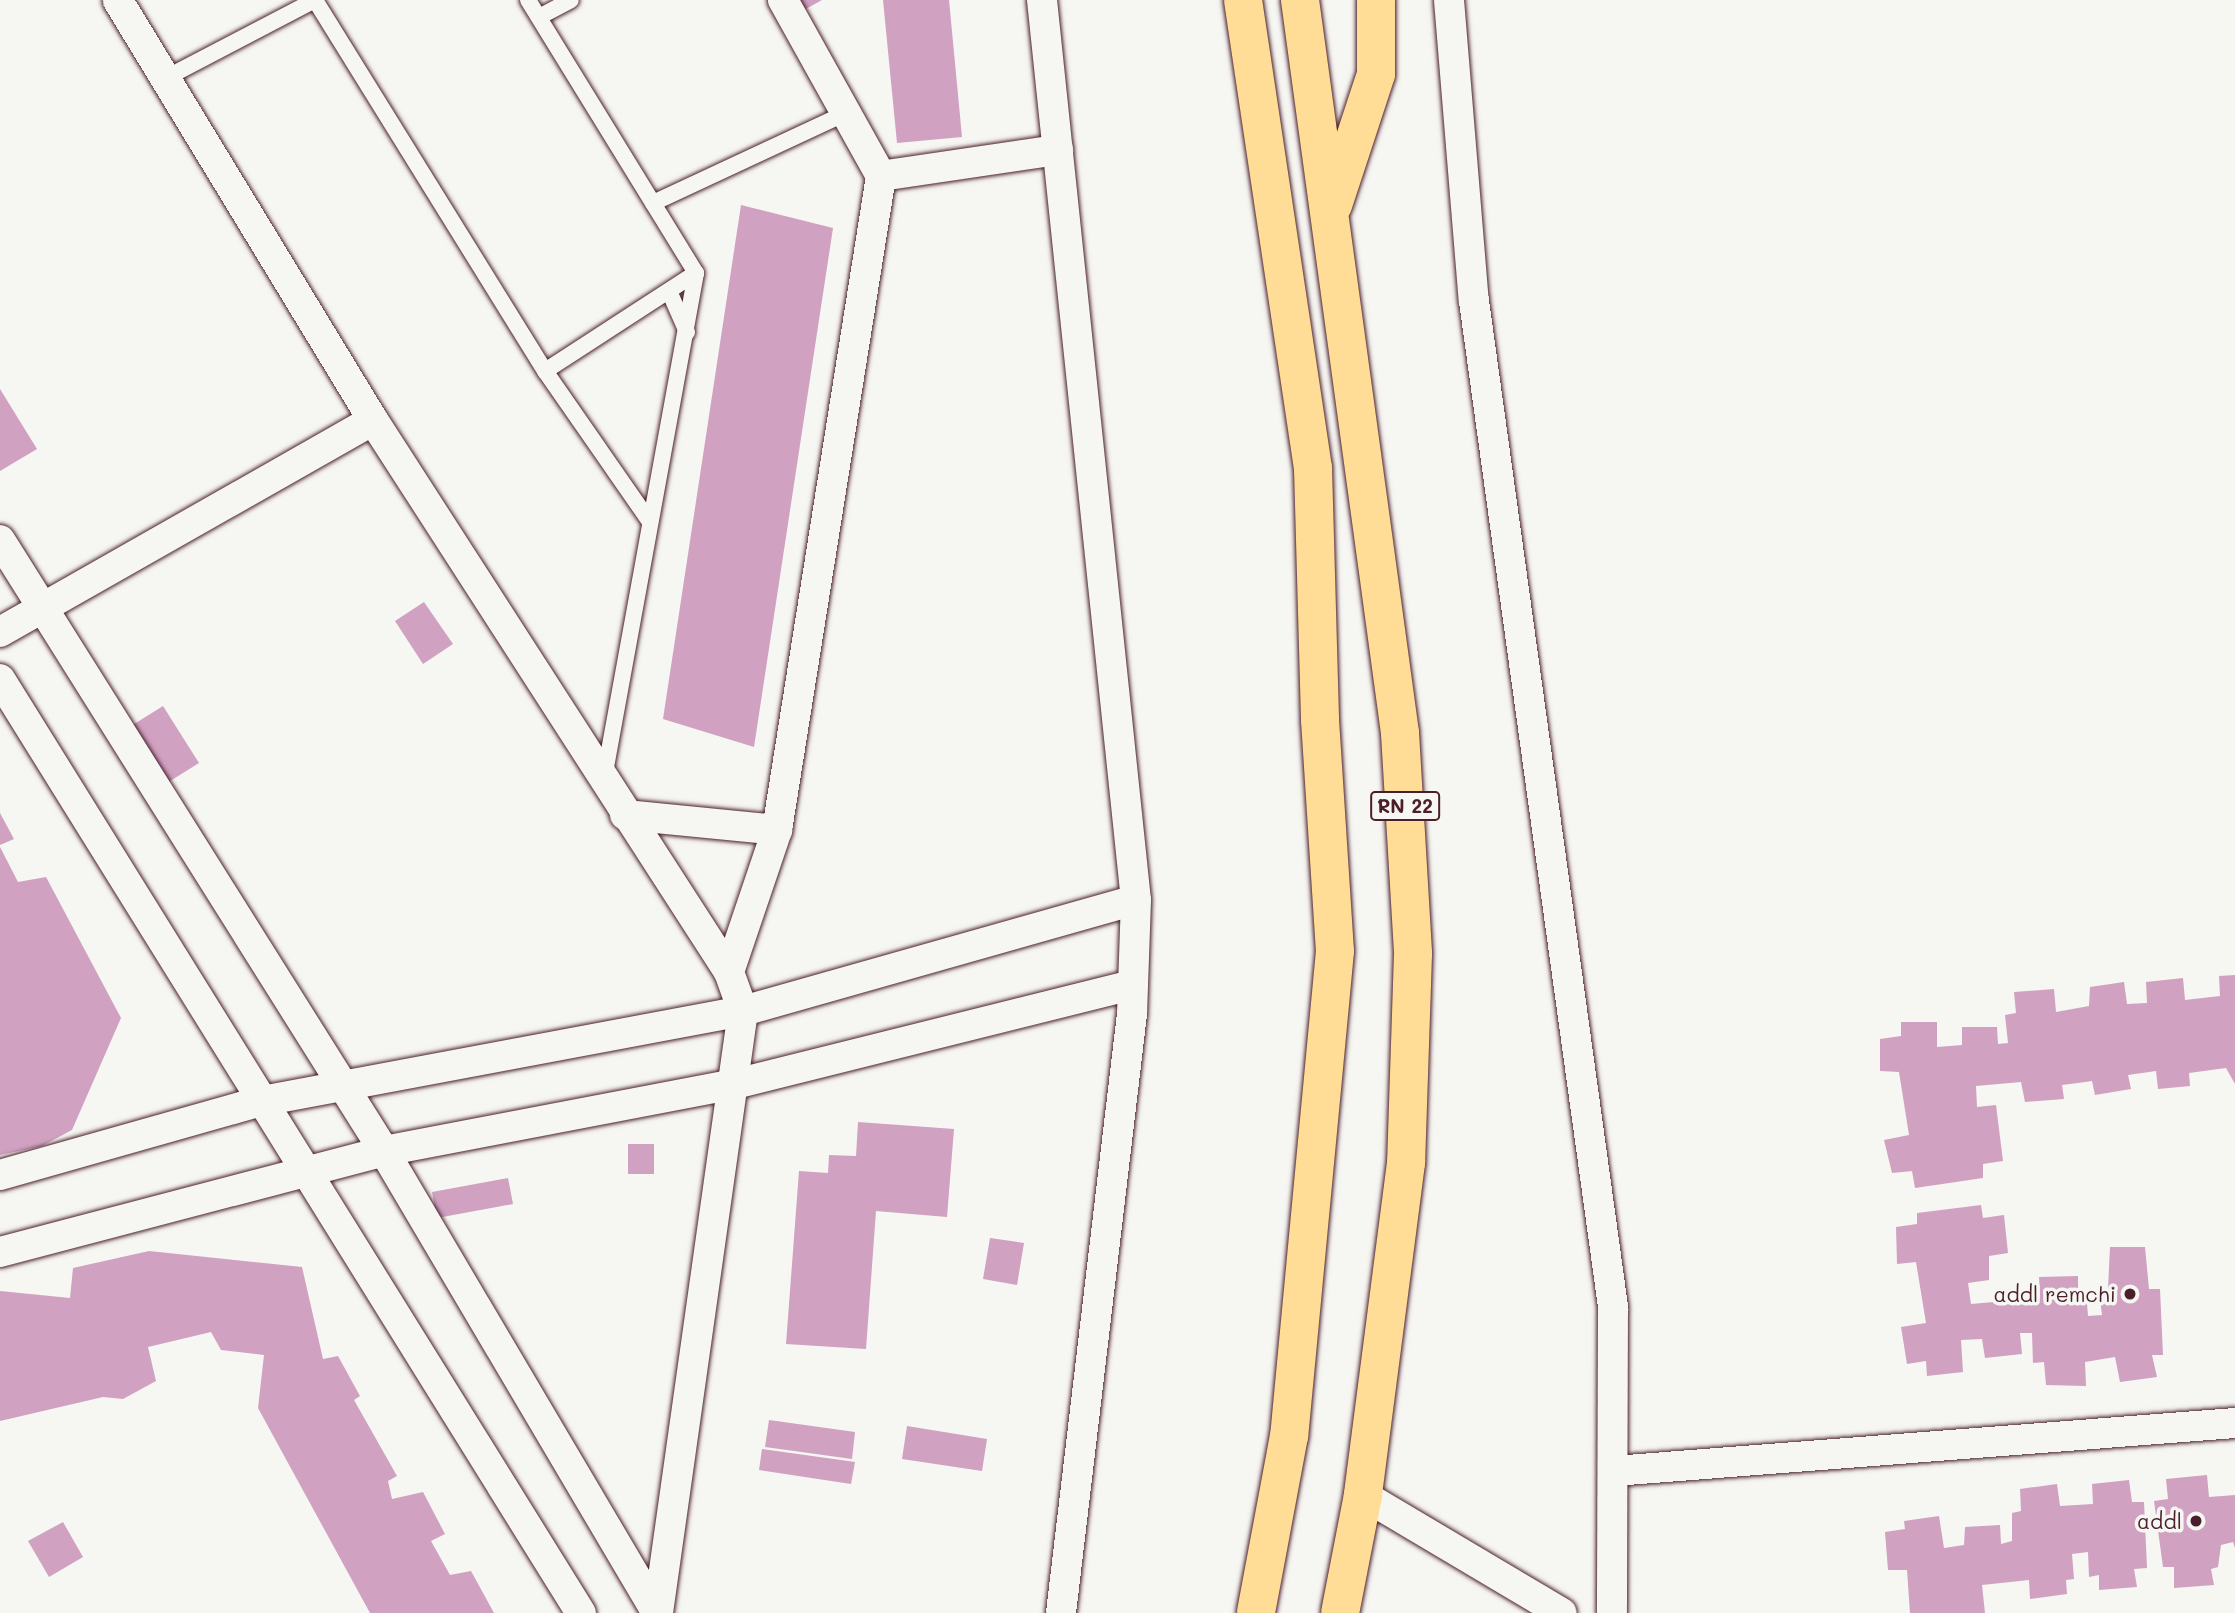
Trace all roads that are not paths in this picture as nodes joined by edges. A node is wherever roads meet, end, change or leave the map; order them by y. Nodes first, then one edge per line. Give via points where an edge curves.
1 (118, 0) edge
2 (528, 0) edge
3 (571, 0) edge
4 (783, 0) edge
5 (1042, 0) edge
6 (1243, 0) edge
7 (1300, 0) edge
8 (1377, 0) edge
9 (1449, 0) edge
10 (539, 17) junction
11 (164, 79) junction
12 (846, 113) junction
13 (1058, 150) junction
14 (881, 176) junction
15 (653, 203) junction
16 (1330, 213) junction
17 (696, 273) junction
18 (669, 291) junction
19 (687, 332) junction
20 (545, 371) junction
21 (373, 420) junction
22 (650, 522) junction
23 (0, 540) edge
24 (42, 608) junction
25 (0, 632) edge
26 (0, 679) edge
27 (603, 782) junction
28 (625, 815) junction
29 (777, 830) junction
30 (1136, 900) junction
31 (729, 972) junction
32 (1133, 985) junction
33 (743, 1011) junction
34 (735, 1084) junction
35 (342, 1085) junction
36 (262, 1101) junction
37 (384, 1151) junction
38 (305, 1174) junction
39 (0, 1175) edge
40 (0, 1252) edge
41 (2235, 1423) edge
42 (1615, 1471) junction
43 (1363, 1495) junction
44 (581, 1613) edge
45 (657, 1613) edge
46 (1061, 1613) edge
47 (1256, 1613) edge
48 (1340, 1613) edge
49 (1562, 1613) edge
50 (1612, 1613) edge

1 - 11 street
2 - 10 lane
3 - 10 lane
4 - 12 street
5 - 13 street
6 - 47 highway via 1313,468 1320,720 1335,951 1289,1436
7 - 16 highway, RN 22
8 - 16 highway via 1376,74
9 - 42 street via 1474,301 1613,1307
10 - 15 lane
11 - 20 lane via 315,0
11 - 21 street
12 - 14 street
12 - 15 lane
13 - 14 street
13 - 30 street
14 - 29 street
15 - 17 lane
16 - 43 highway, RN 22 via 1400,733 1413,954 1406,1163
17 - 18 lane
17 - 19 lane
18 - 19 lane
18 - 20 lane
19 - 22 lane
20 - 22 lane
21 - 24 street
21 - 27 street
22 - 27 lane
23 - 24 street
24 - 25 street
24 - 35 street
26 - 36 street
27 - 28 street
28 - 29 street
28 - 31 street
29 - 31 street
30 - 32 street
30 - 33 street
31 - 33 street
32 - 34 street
32 - 46 street
33 - 34 street
33 - 35 street
34 - 37 street
34 - 45 street
35 - 36 street
35 - 37 street
36 - 38 street
36 - 39 street
37 - 38 street
37 - 45 street
38 - 40 street
38 - 44 street
41 - 42 street
42 - 50 street
43 - 48 highway, RN 22
43 - 49 street

